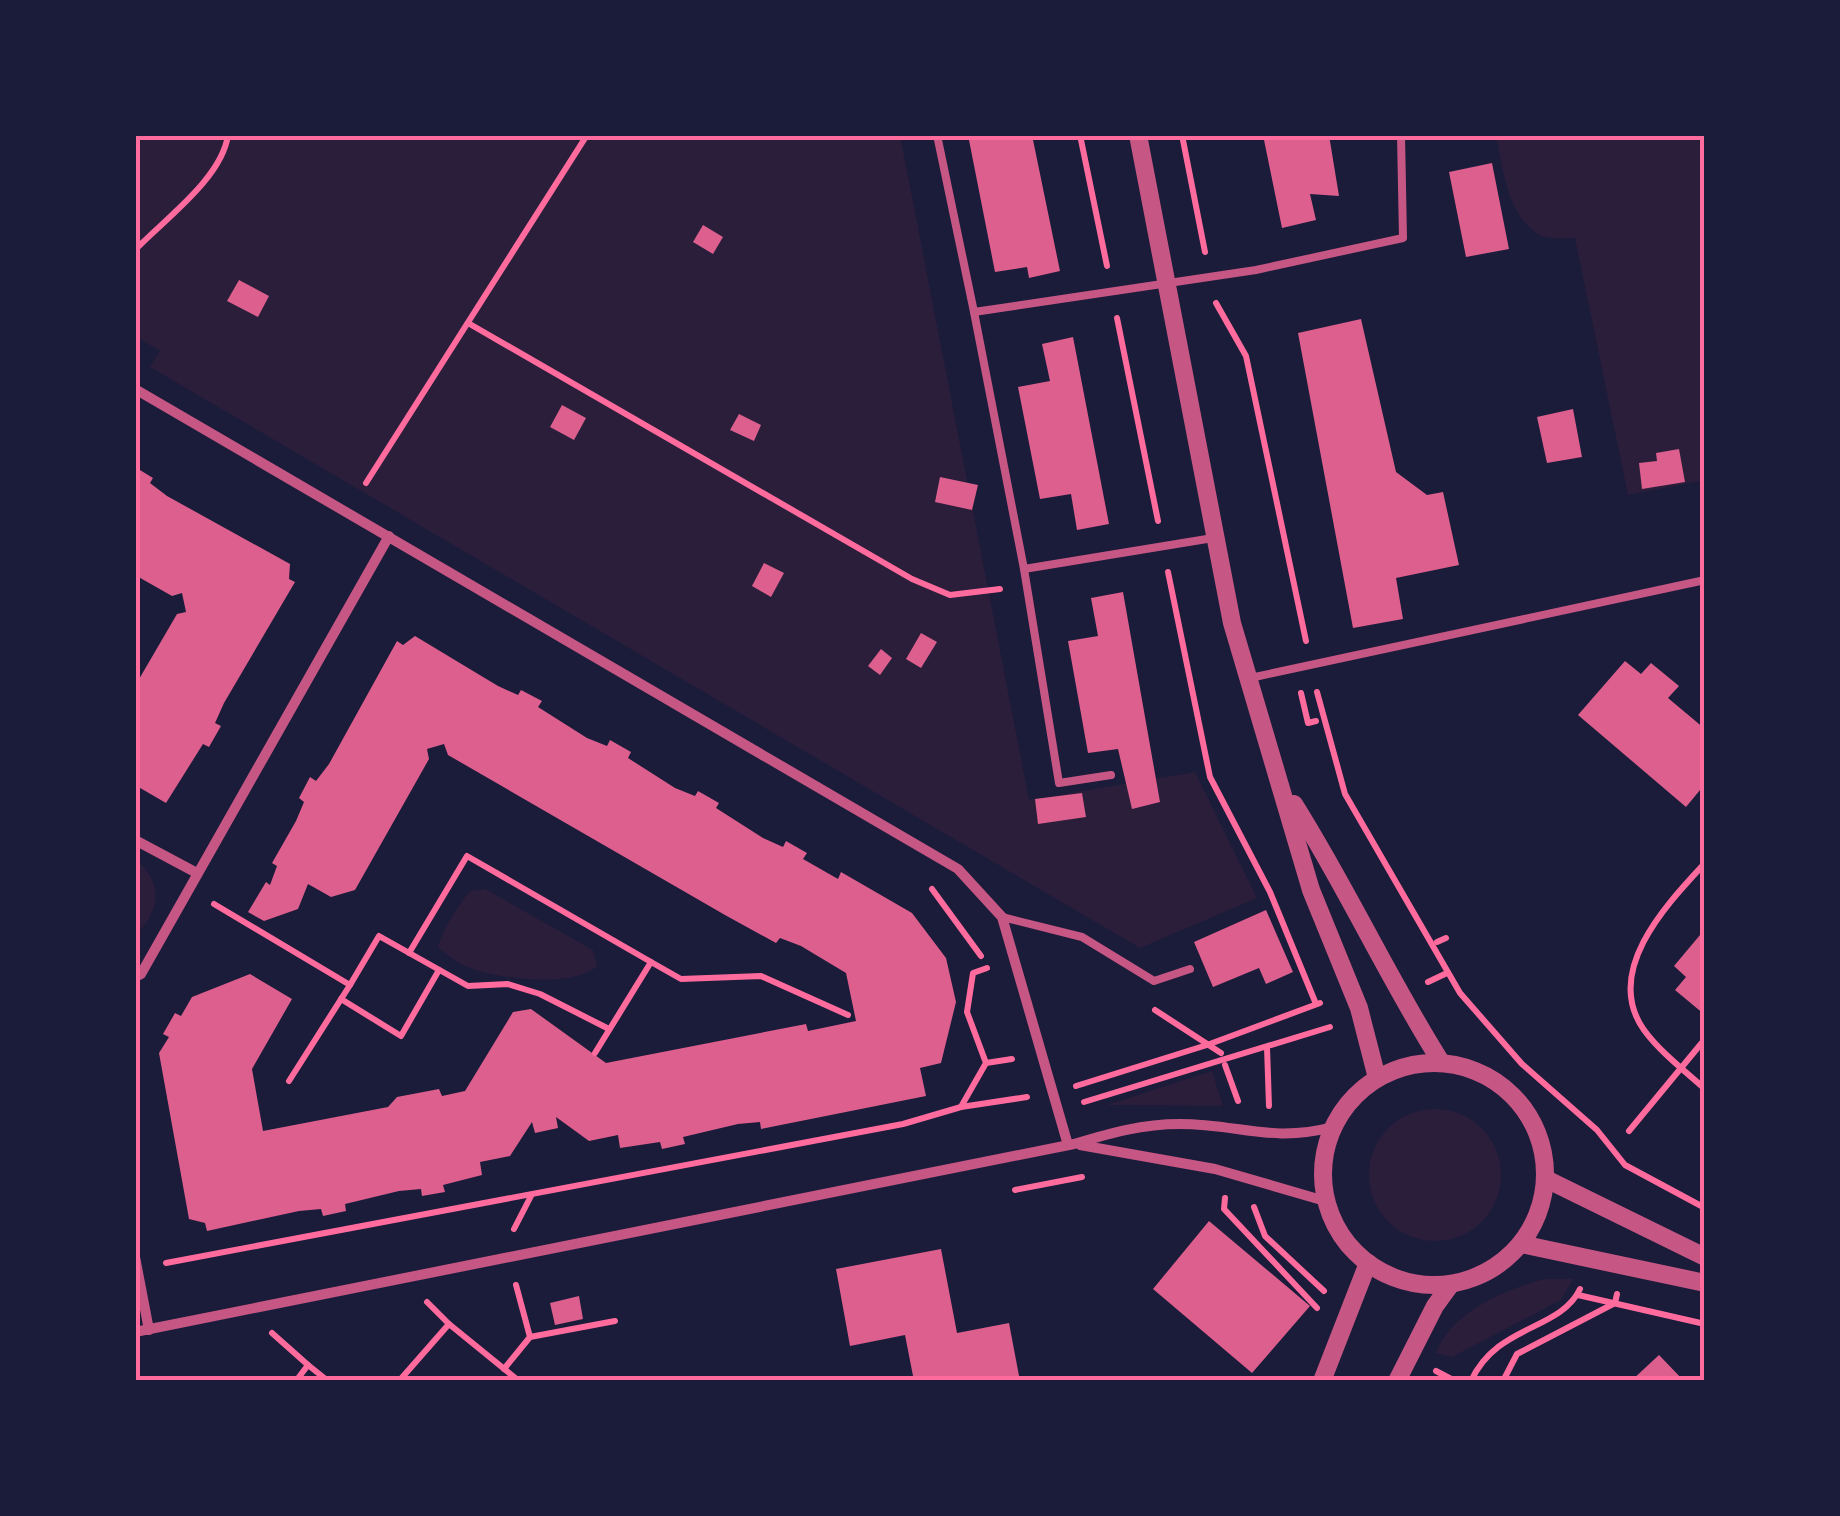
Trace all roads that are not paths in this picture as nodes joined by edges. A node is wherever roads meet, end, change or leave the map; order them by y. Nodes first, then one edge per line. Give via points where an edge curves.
1 (938, 135) edge
2 (1138, 135) edge
3 (1401, 135) edge
4 (1166, 282) junction
5 (974, 312) junction
6 (135, 390) edge
7 (388, 536) junction
8 (1212, 538) junction
9 (1024, 569) junction
10 (1705, 580) edge
11 (1248, 678) junction
12 (1112, 775) dead end
13 (1284, 786) junction
14 (135, 840) edge
15 (196, 872) junction
16 (1002, 917) junction
17 (1190, 968) dead end
18 (135, 976) edge
19 (1441, 1062) junction
20 (1378, 1078) junction
21 (1334, 1127) junction
22 (1071, 1144) junction
23 (1546, 1179) junction
24 (1325, 1201) junction
25 (1521, 1244) junction
26 (1705, 1257) edge
27 (136, 1262) edge
28 (1368, 1263) junction
29 (1705, 1283) edge
30 (1451, 1284) junction
31 (149, 1330) junction
32 (135, 1332) edge
33 (1322, 1381) edge
34 (1398, 1381) edge

1 - 5 lane
2 - 4 street
3 - 4 lane via 1403,238
4 - 5 lane
4 - 8 street
5 - 9 lane
6 - 7 street
7 - 15 street
7 - 16 street via 958,869
8 - 9 lane
8 - 11 street
9 - 12 lane via 1058,783
10 - 11 lane
11 - 13 street
13 - 19 street
13 - 20 street via 1312,890 1359,1008
14 - 15 street
15 - 18 street
16 - 17 lane via 1082,936 1154,981
16 - 22 street
19 - 20 street
19 - 23 street via 1505,1087 1528,1113 1542,1144
20 - 21 street via 1352,1099
21 - 22 street via 1282,1136 1184,1124 1132,1126
21 - 24 street via 1324,1161
22 - 24 street via 1215,1169
22 - 31 street
23 - 25 street via 1539,1213
23 - 26 street
24 - 28 street via 1348,1245
25 - 29 street
25 - 30 street via 1498,1265
27 - 31 street
28 - 30 street via 1402,1280
28 - 33 street
30 - 34 street
31 - 32 street

